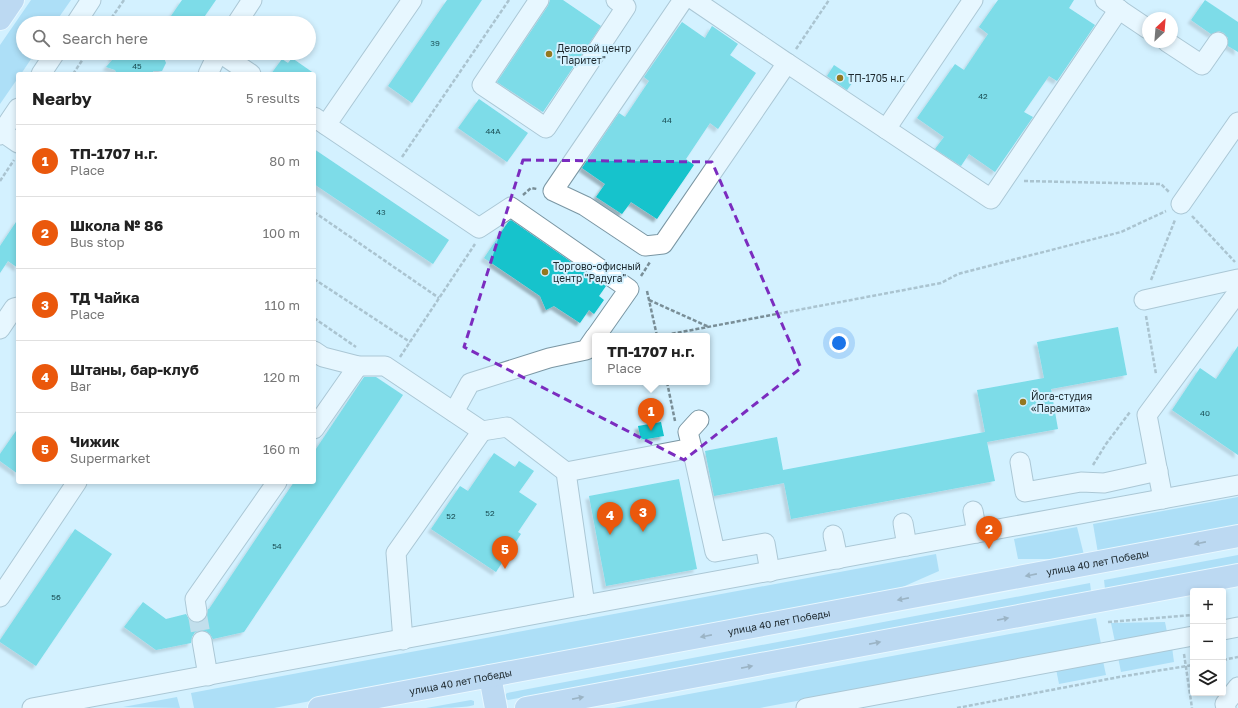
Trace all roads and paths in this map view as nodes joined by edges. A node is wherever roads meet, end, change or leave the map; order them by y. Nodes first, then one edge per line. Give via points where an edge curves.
1 (13, 0) edge
2 (91, 0) edge
3 (124, 0) edge
4 (252, 0) edge
5 (412, 0) edge
6 (509, 0) edge
7 (539, 0) edge
8 (616, 0) edge
9 (683, 0) edge
10 (694, 0) edge
11 (829, 0) edge
12 (973, 0) edge
13 (1112, 5) edge
14 (81, 16) edge
15 (113, 16) edge
16 (242, 16) edge
17 (0, 19) edge
18 (1142, 25) edge
19 (1218, 42) dead end
20 (1176, 48) edge
21 (51, 60) edge
22 (82, 60) edge
23 (215, 60) edge
24 (230, 60) edge
25 (787, 63) junction
26 (42, 72) edge
27 (74, 72) edge
28 (209, 72) edge
29 (248, 72) edge
30 (16, 111) edge
31 (320, 121) edge
32 (1238, 122) edge
33 (886, 129) junction
34 (1, 133) edge
35 (16, 142) edge
36 (16, 157) edge
37 (393, 170) junction
38 (0, 180) edge
39 (1004, 180) junction
40 (553, 191) junction
41 (1181, 204) junction
42 (511, 207) junction
43 (316, 213) edge
44 (475, 243) dead end
45 (1238, 265) edge
46 (1238, 279) edge
47 (316, 280) edge
48 (646, 290) dead end
49 (1238, 292) edge
50 (439, 298) junction
51 (649, 300) junction
52 (1144, 300) junction
53 (16, 308) edge
54 (316, 320) edge
55 (710, 327) junction
56 (0, 329) edge
57 (597, 333) edge
58 (655, 333) edge
59 (677, 333) edge
60 (592, 341) edge
61 (410, 342) junction
62 (358, 357) junction
63 (317, 359) edge
64 (391, 370) junction
65 (1156, 376) dead end
66 (668, 385) edge
67 (1134, 407) dead end
68 (454, 412) junction
69 (675, 418) dead end
70 (698, 420) dead end
71 (316, 426) edge
72 (482, 431) junction
73 (692, 448) junction
74 (1020, 462) dead end
75 (1158, 471) junction
76 (566, 472) junction
77 (1081, 482) junction
78 (77, 484) edge
79 (276, 484) edge
80 (1238, 485) edge
81 (1163, 499) junction
82 (973, 511) dead end
83 (903, 523) dead end
84 (977, 533) junction
85 (833, 535) dead end
86 (1238, 536) edge
87 (907, 546) junction
88 (838, 559) junction
89 (770, 572) junction
90 (1238, 575) edge
91 (0, 597) edge
92 (585, 604) junction
93 (197, 612) tunnel mouth
94 (1190, 615) edge
95 (1108, 622) dead end
96 (1238, 627) edge
97 (1226, 629) edge
98 (1187, 637) edge
99 (403, 640) junction
100 (202, 641) tunnel mouth
101 (1238, 658) edge
102 (1226, 660) edge
103 (1190, 665) edge
104 (1186, 666) junction
105 (208, 676) junction
106 (490, 676) junction
107 (1238, 687) edge
108 (877, 701) edge
109 (32, 708) edge
110 (320, 708) edge
111 (496, 708) edge
112 (526, 708) edge
113 (806, 708) edge
114 (957, 708) edge
115 (1192, 708) edge
116 (1226, 708) edge

1 - 17 main road
2 - 14 street
3 - 15 path
4 - 16 street
5 - 31 street
6 - 37 path
7 - 8 street via 482,85 546,128 626,7
9 - 40 street
10 - 25 street
11 - 25 path
12 - 33 street
13 - 18 street
13 - 39 street
19 - 20 street via 1202,66
21 - 26 street
22 - 27 path
23 - 28 street
24 - 29 street
25 - 33 street
25 - 40 street via 663,244 645,246 585,206
30 - 34 street
31 - 37 street
32 - 41 street
33 - 39 street via 991,199
34 - 35 street
36 - 38 path
37 - 42 street via 479,228
39 - 41 path via 1161,184
40 - 42 path via 531,188
41 - 45 path
41 - 52 path
41 - 55 path via 1122,232 958,274 941,283
42 - 57 street via 629,289
43 - 50 path
44 - 50 path
46 - 52 street
47 - 61 path
48 - 51 path
49 - 75 street via 1147,415
50 - 61 path
51 - 55 path
51 - 58 path
52 - 65 path
53 - 56 street
54 - 62 path
55 - 59 path
60 - 68 street via 586,350 549,358 470,383
61 - 64 path
62 - 63 street
62 - 64 street
62 - 71 street
64 - 68 street
66 - 69 path
67 - 77 path
68 - 72 street
70 - 73 street via 688,432
72 - 76 street via 507,427
72 - 99 street via 396,553
73 - 76 street
73 - 89 street via 715,552 765,543
74 - 77 street via 1025,492
75 - 77 street via 1104,483
75 - 81 street
76 - 92 street
78 - 91 street
79 - 93 street via 195,599
80 - 81 street
81 - 84 street
82 - 84 street
83 - 87 street
84 - 87 street
85 - 88 street
86 -> 106 main road, улица 40 лет Победы
87 - 88 street
88 - 89 street
89 - 92 street
112 -> 90 main road
92 - 99 street
94 - 95 path
96 - 97 street
98 - 104 path
98 - 108 street
99 - 105 street
100 - 105 street
101 - 102 path
103 - 104 path
104 - 114 path
104 - 115 path
105 - 109 street
106 - 110 main road, улица 40 лет Победы
106 - 111 main road
107 - 116 street via 1225,704
108 - 113 street

